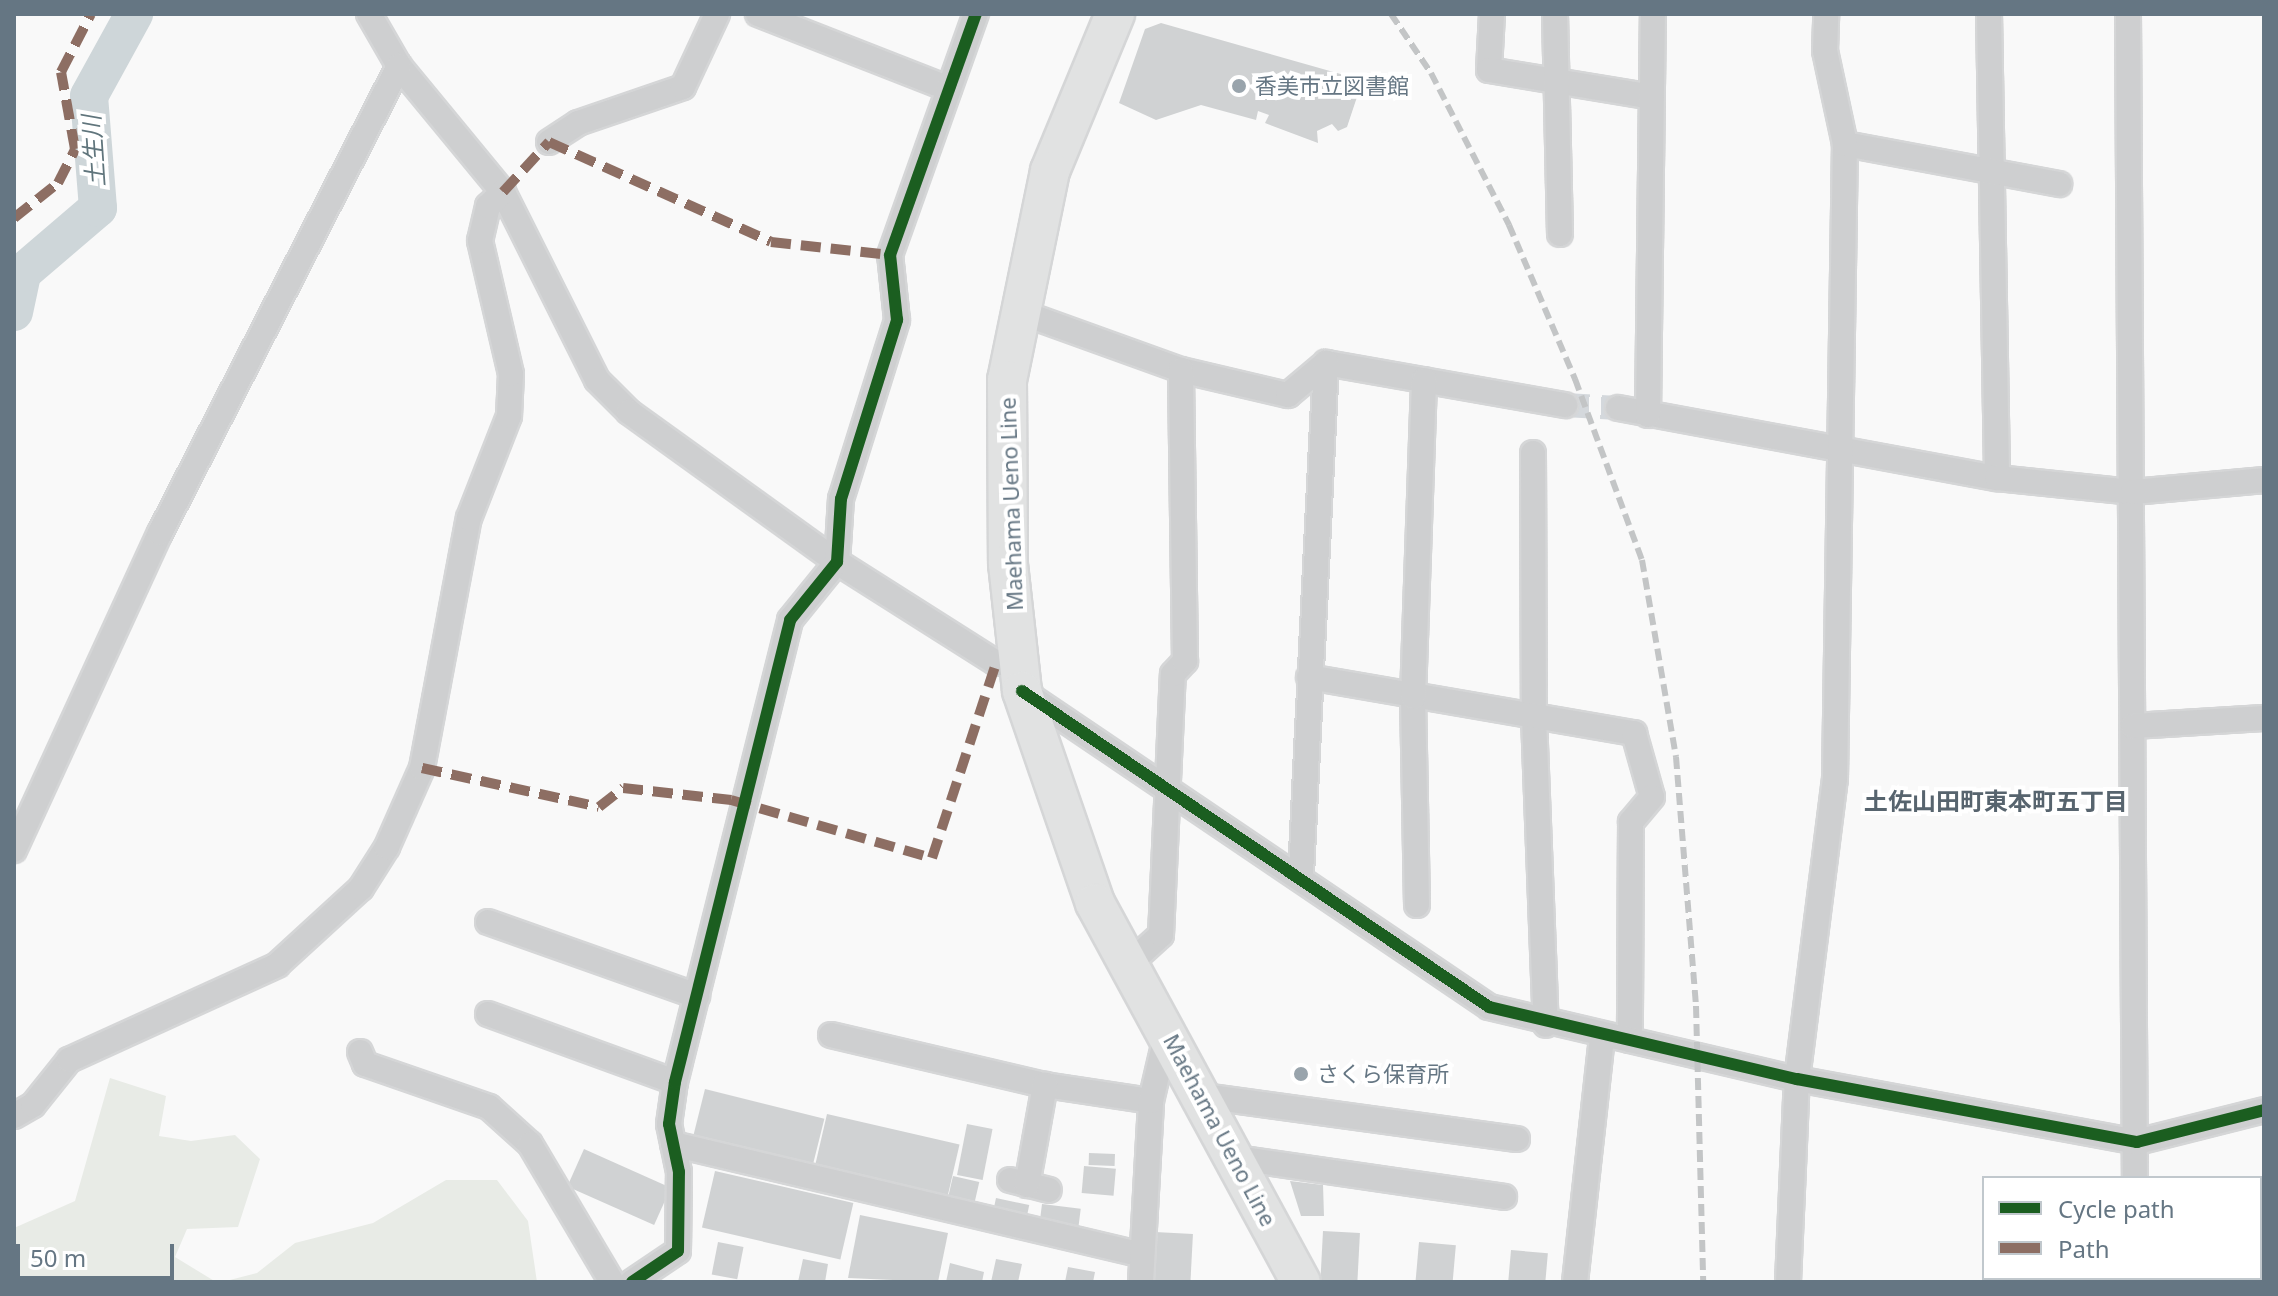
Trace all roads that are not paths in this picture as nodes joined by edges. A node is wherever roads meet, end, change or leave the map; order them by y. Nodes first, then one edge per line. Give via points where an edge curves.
1 (369, 14) edge
2 (717, 14) edge
3 (758, 14) edge
4 (976, 14) edge
5 (1115, 14) edge
6 (1492, 14) edge
7 (1555, 14) edge
8 (1653, 14) edge
9 (1826, 14) edge
10 (1989, 14) edge
11 (2128, 14) edge
12 (399, 66) junction
13 (1557, 82) junction
14 (949, 89) junction
15 (1652, 97) junction
16 (549, 142) dead end
17 (1845, 144) junction
18 (1993, 171) junction
19 (2059, 184) dead end
20 (503, 192) junction
21 (1560, 234) dead end
22 (1017, 311) junction
23 (1326, 363) junction
24 (1181, 370) junction
25 (1424, 380) junction
26 (1565, 405) tunnel mouth
27 (1618, 408) tunnel mouth
28 (1648, 415) junction
29 (1844, 452) junction
30 (1533, 453) dead end
31 (1997, 478) junction
32 (2264, 480) edge
33 (2133, 492) junction
34 (837, 562) junction
35 (1021, 677) junction
36 (1309, 677) junction
37 (1413, 697) junction
38 (1534, 718) junction
39 (2264, 718) edge
40 (2133, 726) junction
41 (1170, 792) junction
42 (14, 850) edge
43 (1301, 874) junction
44 (1417, 905) dead end
45 (488, 922) dead end
46 (1129, 964) junction
47 (697, 996) junction
48 (488, 1014) dead end
49 (1546, 1025) junction
50 (1167, 1032) junction
51 (831, 1035) dead end
52 (1602, 1038) junction
53 (1630, 1040) junction
54 (360, 1052) dead end
55 (1797, 1079) junction
56 (675, 1082) junction
57 (1045, 1085) junction
58 (1203, 1096) junction
59 (1151, 1101) junction
60 (2264, 1110) edge
61 (14, 1116) edge
62 (1517, 1139) dead end
63 (2137, 1142) junction
64 (673, 1144) junction
65 (1237, 1158) junction
66 (2135, 1176) edge
67 (1029, 1185) dead end
68 (1504, 1197) dead end
69 (1142, 1255) junction
70 (612, 1282) edge
71 (632, 1282) edge
72 (1141, 1282) edge
73 (1301, 1282) edge
74 (1575, 1282) edge
75 (1788, 1282) edge

1 - 12 street
2 - 16 street via 683,87 578,123
3 - 14 street
4 - 14 street
5 - 22 main road, Maehama Ueno Line via 1050,171
6 - 13 street via 1489,70
7 - 13 street
8 - 15 street
9 - 17 street via 1825,51
10 - 18 street
11 - 33 street
12 - 20 street
12 - 42 street via 160,533
13 - 15 street
13 - 21 street
14 - 34 street via 890,255 897,320 841,499
15 - 28 street
17 - 18 street
17 - 29 street
18 - 19 street
18 - 31 street
20 - 34 street via 597,380 629,412
20 - 61 street via 488,206 480,241 511,374 509,416 469,518 422,768 387,847 361,888 277,965 69,1060 33,1105
22 - 24 street
22 - 35 main road, Maehama Ueno Line via 1005,464
23 - 24 street via 1288,395
23 - 25 street
23 - 36 street
24 - 41 street via 1185,661 1173,674
25 - 26 street
25 - 37 street
27 - 28 street
28 - 29 street
29 - 31 street
29 - 55 street via 1835,779
30 - 38 street
31 - 33 street
32 - 33 street
33 - 40 street
34 - 35 street
34 - 47 street via 790,620
35 - 41 street
35 - 46 main road, Maehama Ueno Line via 1069,840
36 - 37 street
36 - 43 street
37 - 38 street
37 - 44 street
38 - 49 street
38 - 53 street via 1634,733 1652,797 1631,822
39 - 40 street
40 - 63 street
41 - 43 street
41 - 46 street via 1161,935
43 - 49 street via 1489,1007
45 - 47 street
46 - 50 main road, Maehama Ueno Line
47 - 56 street
48 - 56 street
49 - 52 street
50 - 58 main road, Maehama Ueno Line
50 - 59 street
51 - 57 street
52 - 53 street
52 - 74 street
53 - 55 street
54 - 70 street via 365,1064 489,1107 530,1144
55 - 63 street
55 - 75 street
56 - 64 street
57 - 59 street
57 - 67 street
58 - 62 street
58 - 65 main road, Maehama Ueno Line
59 - 69 street
60 - 63 street
63 - 66 street
64 - 69 street
64 - 71 street via 679,1172 678,1251
65 - 68 street
65 - 73 main road, Maehama Ueno Line
69 - 72 street

